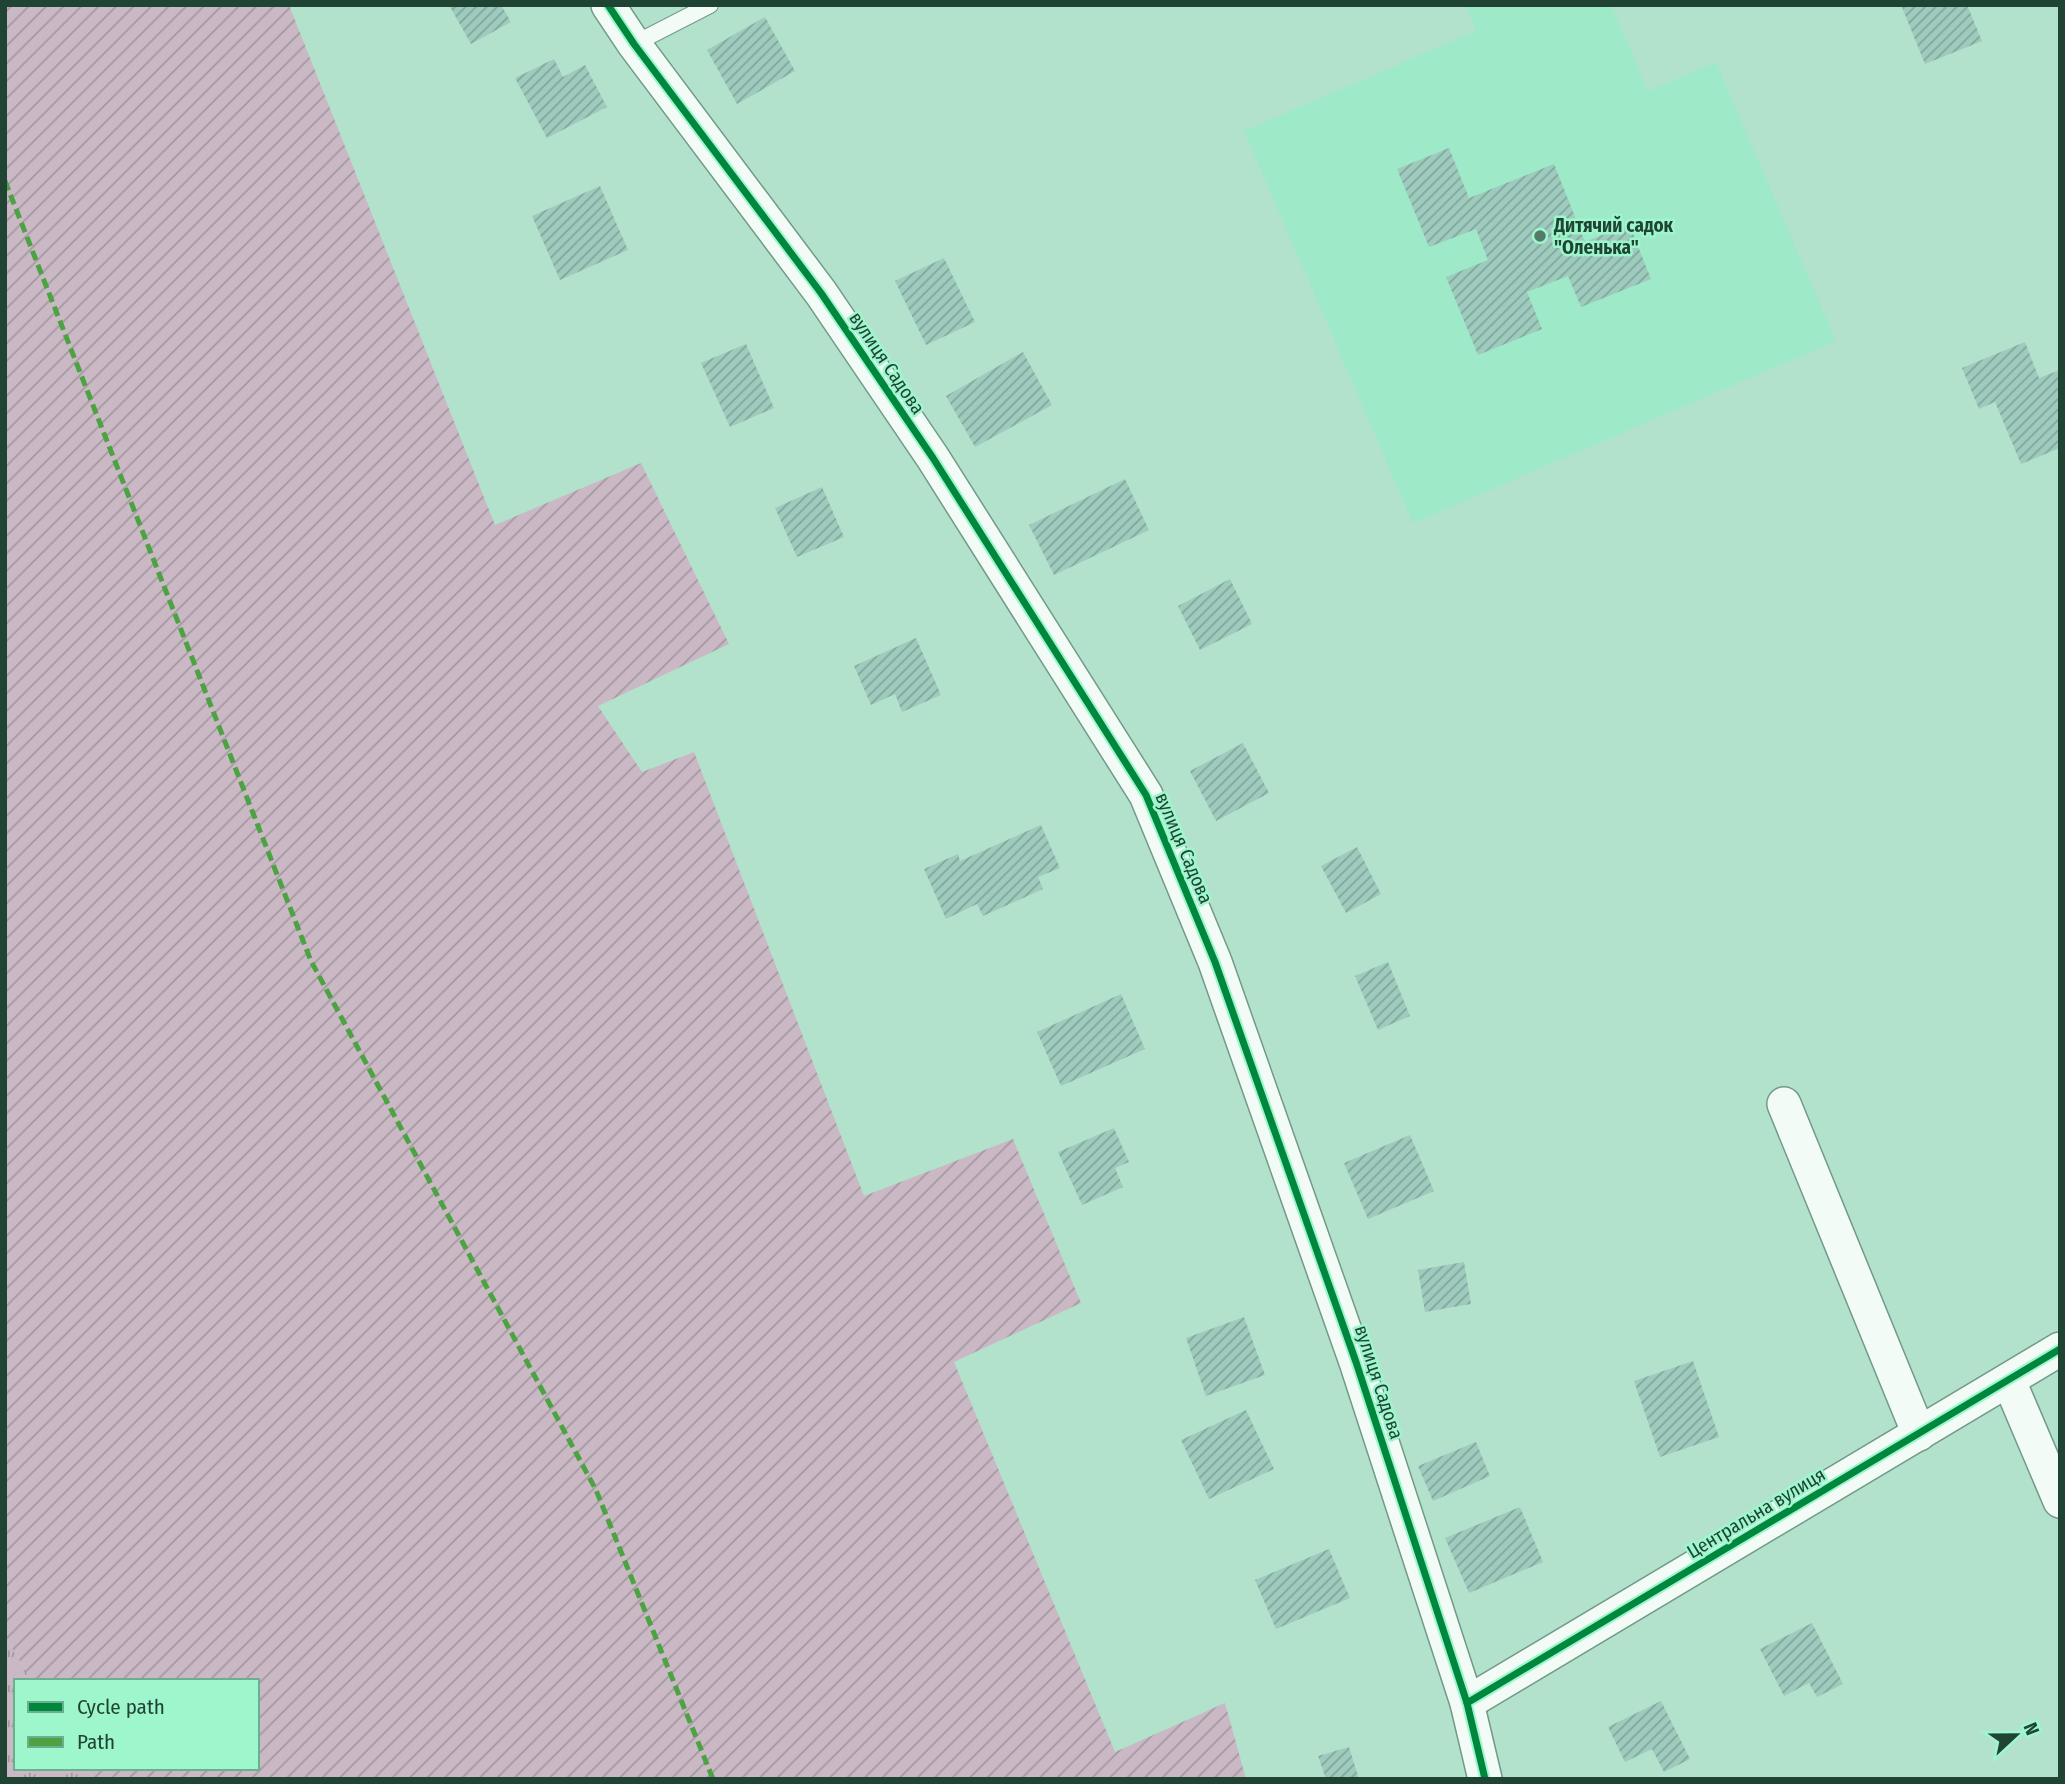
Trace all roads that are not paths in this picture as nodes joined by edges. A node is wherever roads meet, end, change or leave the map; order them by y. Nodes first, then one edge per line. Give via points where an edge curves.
1 (608, 5) edge
2 (710, 5) edge
3 (634, 44) junction
4 (1784, 1104) dead end
5 (2060, 1349) edge
6 (2009, 1381) junction
7 (1919, 1434) junction
8 (2060, 1501) edge
9 (1467, 1703) junction
10 (1485, 1779) edge

1 - 3 street, вулиця Садова
2 - 3 lane
3 - 9 street, вулиця Садова via 836,315 933,458 1146,795 1238,1027 1356,1362
4 - 7 street
5 - 6 street, Центральна вулиця
6 - 7 street, Центральна вулиця
6 - 8 street
7 - 9 street, Центральна вулиця
9 - 10 street, вулиця Садова

